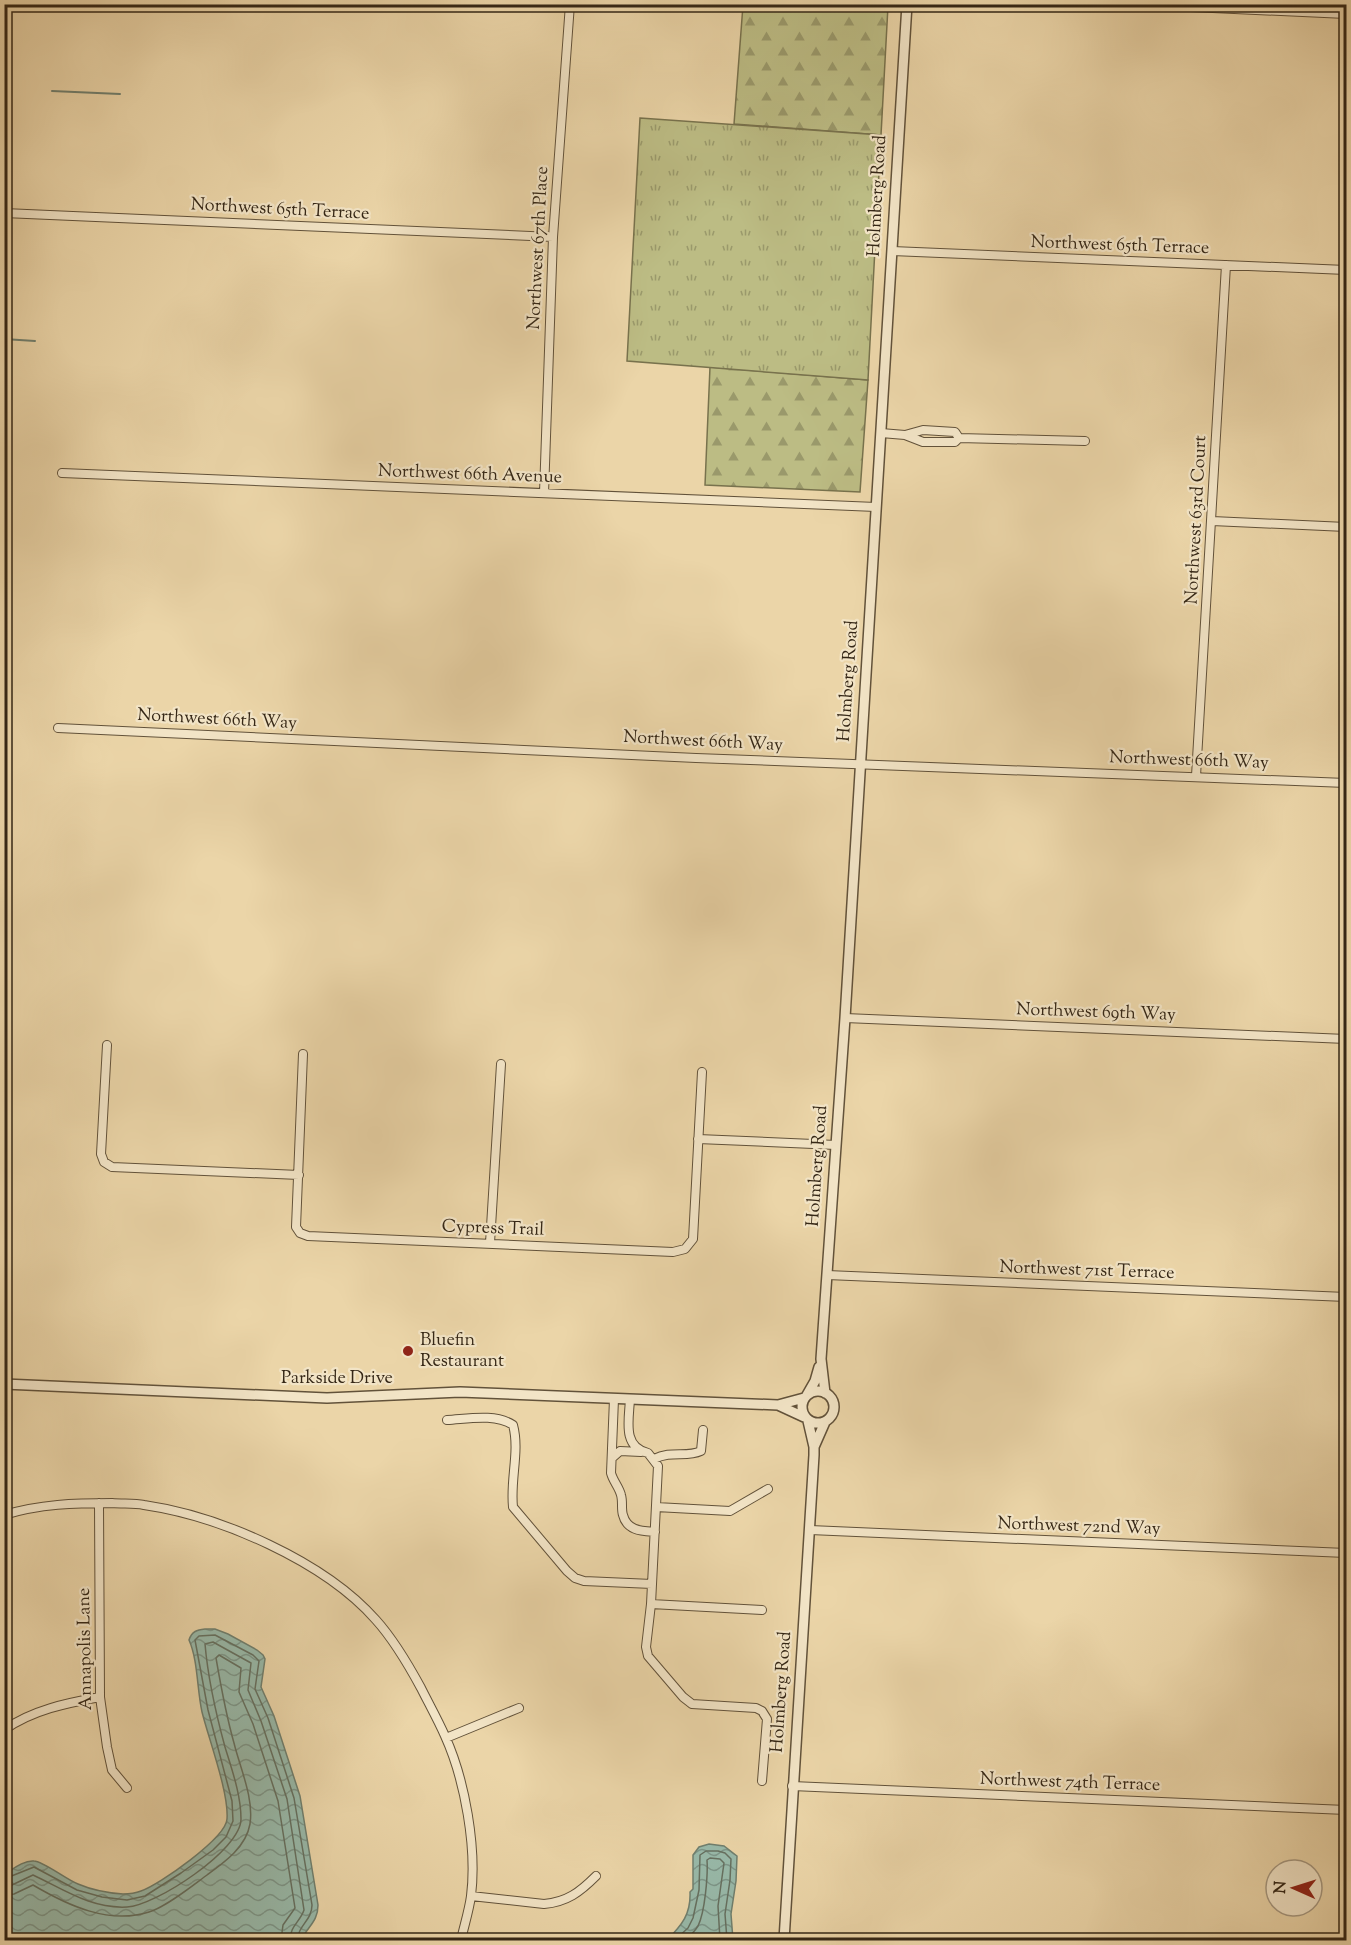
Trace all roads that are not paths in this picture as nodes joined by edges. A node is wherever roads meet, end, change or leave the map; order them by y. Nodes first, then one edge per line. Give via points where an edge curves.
1 (570, 4) edge
2 (907, 4) edge
3 (1126, 4) edge
4 (1347, 14) edge
5 (4, 213) edge
6 (554, 237) junction
7 (892, 251) junction
8 (1227, 266) junction
9 (1347, 270) edge
10 (880, 434) junction
11 (905, 435) junction
12 (959, 438) junction
13 (1085, 441) dead end
14 (62, 473) dead end
15 (544, 493) junction
16 (876, 507) junction
17 (1212, 521) junction
18 (1347, 526) edge
19 (58, 728) dead end
20 (860, 764) junction
21 (1196, 776) junction
22 (1347, 783) edge
23 (845, 1018) junction
24 (1347, 1039) edge
25 (107, 1045) dead end
26 (303, 1054) dead end
27 (501, 1064) dead end
28 (702, 1072) dead end
29 (698, 1138) junction
30 (836, 1145) junction
31 (299, 1175) junction
32 (490, 1243) junction
33 (827, 1275) junction
34 (1347, 1297) edge
35 (821, 1359) junction
36 (4, 1384) edge
37 (825, 1393) junction
38 (806, 1397) junction
39 (614, 1399) junction
40 (630, 1399) junction
41 (778, 1405) junction
42 (806, 1419) junction
43 (447, 1420) dead end
44 (825, 1422) junction
45 (702, 1430) dead end
46 (814, 1447) junction
47 (641, 1452) junction
48 (612, 1458) junction
49 (654, 1459) junction
50 (768, 1489) dead end
51 (99, 1503) junction
52 (656, 1507) junction
53 (4, 1515) edge
54 (810, 1530) junction
55 (655, 1532) junction
56 (1347, 1553) edge
57 (652, 1584) junction
58 (651, 1604) junction
59 (762, 1610) dead end
60 (100, 1697) junction
61 (519, 1708) dead end
62 (4, 1730) edge
63 (446, 1738) junction
64 (762, 1781) dead end
65 (792, 1786) junction
66 (127, 1788) dead end
67 (1347, 1810) edge
68 (596, 1876) dead end
69 (471, 1896) junction
70 (461, 1941) edge
71 (784, 1941) edge

1 - 6 street, Northwest 67th Place
2 - 7 street, Holmberg Road
3 - 4 street
5 - 6 street, Northwest 65th Terrace
6 - 15 street, Northwest 67th Place
7 - 8 street, Northwest 65th Terrace
7 - 10 street, Holmberg Road
8 - 9 street, Northwest 65th Terrace
8 - 17 street, Northwest 63rd Court
10 - 11 street
10 - 16 street, Holmberg Road
11 - 12 street via 923,442 955,442
11 - 12 street via 923,430 955,432
12 - 13 street
14 - 15 street, Northwest 66th Avenue
15 - 16 street, Northwest 66th Avenue
16 - 20 street, Holmberg Road
17 - 18 street
17 - 21 street, Northwest 63rd Court
19 - 20 street, Northwest 66th Way
20 - 21 street, Northwest 66th Way
20 - 23 street, Holmberg Road
21 - 22 street, Northwest 66th Way
23 - 24 street, Northwest 69th Way
23 - 30 street, Holmberg Road
25 - 31 street via 100,1154 104,1162 112,1167
26 - 31 street
27 - 32 street
28 - 29 street
29 - 30 street
29 - 32 street, Cypress Trail via 693,1239 686,1249 673,1252
30 - 33 street, Holmberg Road
31 - 32 street, Cypress Trail via 296,1227 308,1236
33 - 34 street, Northwest 71st Terrace
33 - 35 street, Holmberg Road
35 - 37 street, Holmberg Road
35 - 38 street, Holmberg Road
36 - 39 street, Parkside Drive via 327,1398 460,1392
37 - 38 street via 816,1391
37 - 44 street via 834,1405
38 - 41 street, Parkside Drive
38 - 42 street via 801,1407
39 - 40 street, Parkside Drive
39 - 48 street
40 - 41 street, Parkside Drive
40 - 47 street via 627,1432
41 - 42 street, Parkside Drive
42 - 44 street via 816,1424
42 - 46 street, Holmberg Road
43 - 57 street via 496,1419 513,1425 513,1507 575,1578
44 - 46 street, Holmberg Road
45 - 49 street via 700,1451 664,1454
46 - 54 street, Holmberg Road
47 - 48 street via 620,1451
47 - 49 street
48 - 55 street via 611,1473 621,1494 625,1521 636,1530
49 - 52 street via 658,1466
50 - 52 street via 730,1511
51 - 53 street via 64,1503
51 - 60 street, Annapolis Lane
51 - 63 street via 141,1504 216,1523 321,1574 375,1619 395,1644
52 - 55 street
54 - 56 street, Northwest 72nd Way
54 - 65 street, Holmberg Road
55 - 57 street
57 - 58 street
58 - 59 street
58 - 64 street via 648,1656 683,1697 692,1704 762,1711 766,1719
60 - 62 street via 59,1705
60 - 66 street, Annapolis Lane via 112,1770
61 - 63 street
63 - 69 street via 467,1816
65 - 67 street, Northwest 74th Terrace
65 - 71 street, Holmberg Road
68 - 69 street via 578,1894 555,1903
69 - 70 street

